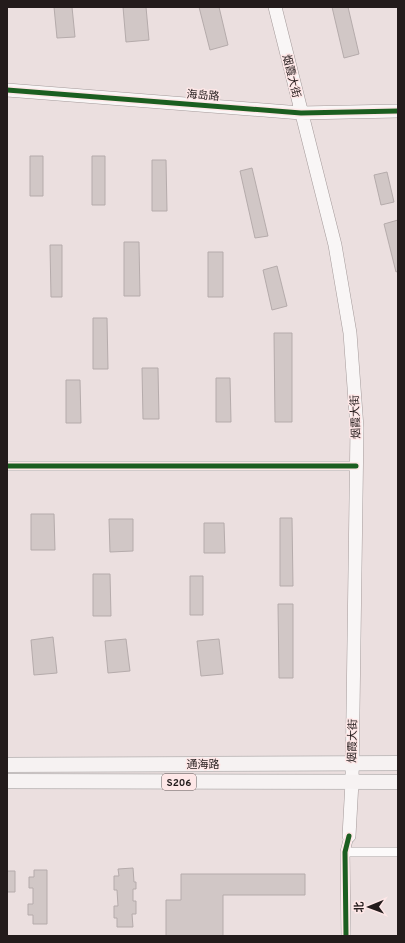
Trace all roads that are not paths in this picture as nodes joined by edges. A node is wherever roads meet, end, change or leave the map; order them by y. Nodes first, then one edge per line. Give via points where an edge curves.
1 (275, 7) edge
2 (7, 90) edge
3 (398, 111) edge
4 (301, 113) junction
5 (7, 466) edge
6 (356, 466) junction
7 (398, 763) edge
8 (352, 764) junction
9 (7, 765) edge
10 (7, 781) edge
11 (352, 782) junction
12 (398, 782) edge
13 (349, 836) joint
14 (345, 852) junction
15 (398, 852) edge
16 (346, 936) edge

1 - 4 main road, 烟霞大街
2 - 4 main road, 海岛路
3 - 4 main road, 海岛路
4 - 6 main road, 烟霞大街 via 335,245 350,333 357,428
5 - 6 street
6 - 8 main road, 烟霞大街
7 - 8 main road, 通海路 / S206
8 - 9 main road, 通海路 / S206
8 - 11 main road, 烟霞大街
10 - 11 main road, 通海路 / S206
11 - 12 main road, 通海路 / S206
11 - 13 main road, 烟霞大街
13 - 14 street
14 - 15 street
14 - 16 street

